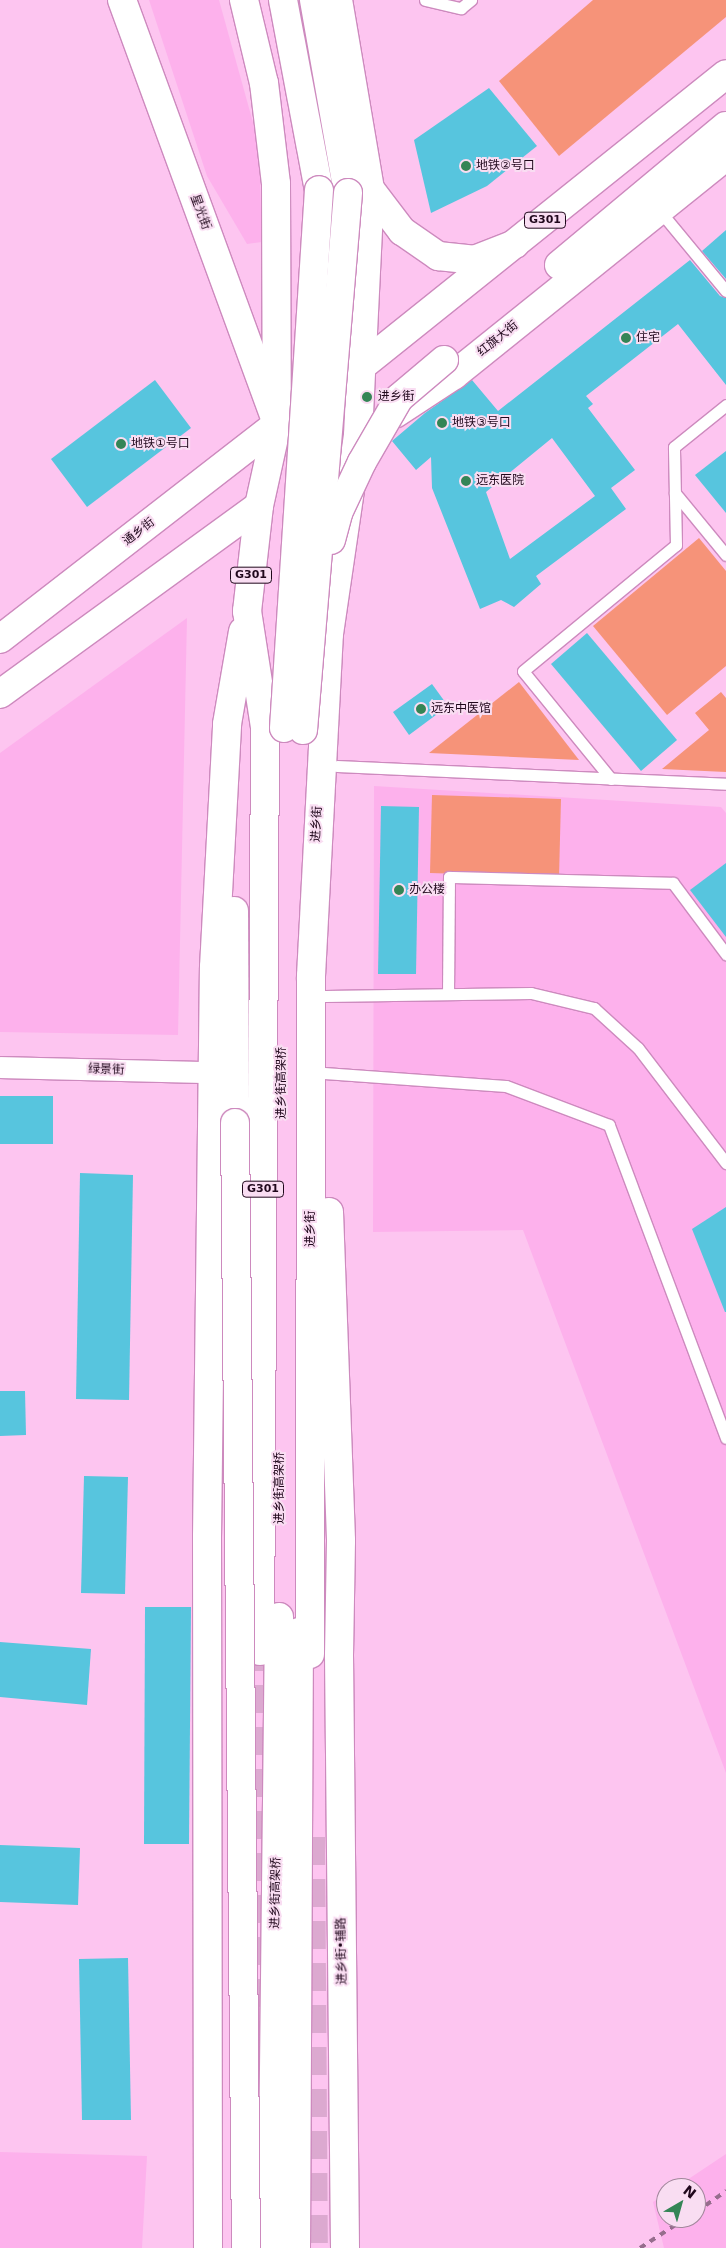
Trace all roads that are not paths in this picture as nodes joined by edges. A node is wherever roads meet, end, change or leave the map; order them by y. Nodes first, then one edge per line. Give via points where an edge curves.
1 (122, 0) edge
2 (244, 0) edge
3 (283, 0) edge
4 (314, 0) edge
5 (338, 0) edge
6 (425, 0) edge
7 (472, 0) edge
8 (726, 74) edge
9 (726, 126) edge
10 (726, 156) edge
11 (370, 189) junction
12 (658, 209) junction
13 (515, 244) junction
14 (726, 291) edge
15 (363, 365) junction
16 (726, 405) edge
17 (277, 424) junction
18 (358, 435) junction
19 (675, 494) junction
20 (259, 506) junction
21 (726, 555) edge
22 (314, 604) junction
23 (247, 610) junction
24 (329, 634) junction
25 (0, 640) edge
26 (0, 694) edge
27 (293, 729) junction
28 (226, 763) junction
29 (337, 766) junction
30 (611, 779) junction
31 (726, 784) edge
32 (726, 954) edge
33 (448, 993) junction
34 (325, 996) junction
35 (0, 1067) edge
36 (212, 1072) junction
37 (324, 1073) junction
38 (726, 1163) edge
39 (726, 1438) edge
40 (207, 1537) junction
41 (260, 1540) junction
42 (311, 1541) junction
43 (341, 1541) junction
44 (260, 1651) tunnel mouth
45 (310, 1654) dead end
46 (208, 2248) edge
47 (246, 2248) edge
48 (272, 2248) edge
49 (296, 2248) edge
50 (345, 2248) edge

1 - 17 main road, 星光街
2 - 17 main road via 264,83 276,184
3 - 27 main road, bridge via 319,190
4 - 22 main road, bridge via 348,193
5 - 11 main road, 进乡街
6 - 7 lane via 461,8
8 - 13 main road, G301
9 - 22 main road, bridge via 398,398 338,512
10 - 12 main road, 红旗大街
11 - 13 main road via 402,231 438,256 474,260
11 - 15 main road, 进乡街
12 - 14 lane
12 - 18 main road, 红旗大街 via 454,374
13 - 15 main road, G301
15 - 17 main road, G301
15 - 18 main road, 进乡街
16 - 19 lane via 674,447
17 - 20 main road, G301
17 - 25 main road, 通乡街
18 - 20 main road, 红旗大街
18 - 24 main road, 进乡街
19 - 21 lane
19 - 30 lane via 676,545 523,671
20 - 23 main road, G301
20 - 26 main road
22 - 27 main road, bridge
23 - 28 main road via 226,724
23 - 41 main road, G301 via 265,727
24 - 29 main road, 进乡街•辅路 via 340,728
24 - 42 main road, 进乡街 via 310,976
27 - 48 main road, 进乡街高架桥
27 - 49 main road, 进乡街高架桥
28 - 36 main road
28 - 47 main road, bridge via 235,934
29 - 30 lane
29 - 34 main road, 进乡街•辅路
30 - 31 lane
32 - 33 lane via 673,883 449,877
33 - 34 lane
33 - 38 lane via 531,993 594,1008 638,1048
34 - 37 main road, 进乡街•辅路
35 - 36 street, 绿景街
36 - 40 main road
37 - 39 lane via 506,1086 609,1124
37 - 43 main road, 进乡街•辅路
40 - 41 main road
40 - 46 main road
41 - 44 main road, G301
42 - 43 main road
42 - 45 main road, 进乡街
43 - 50 main road, 进乡街•辅路 via 339,1655

